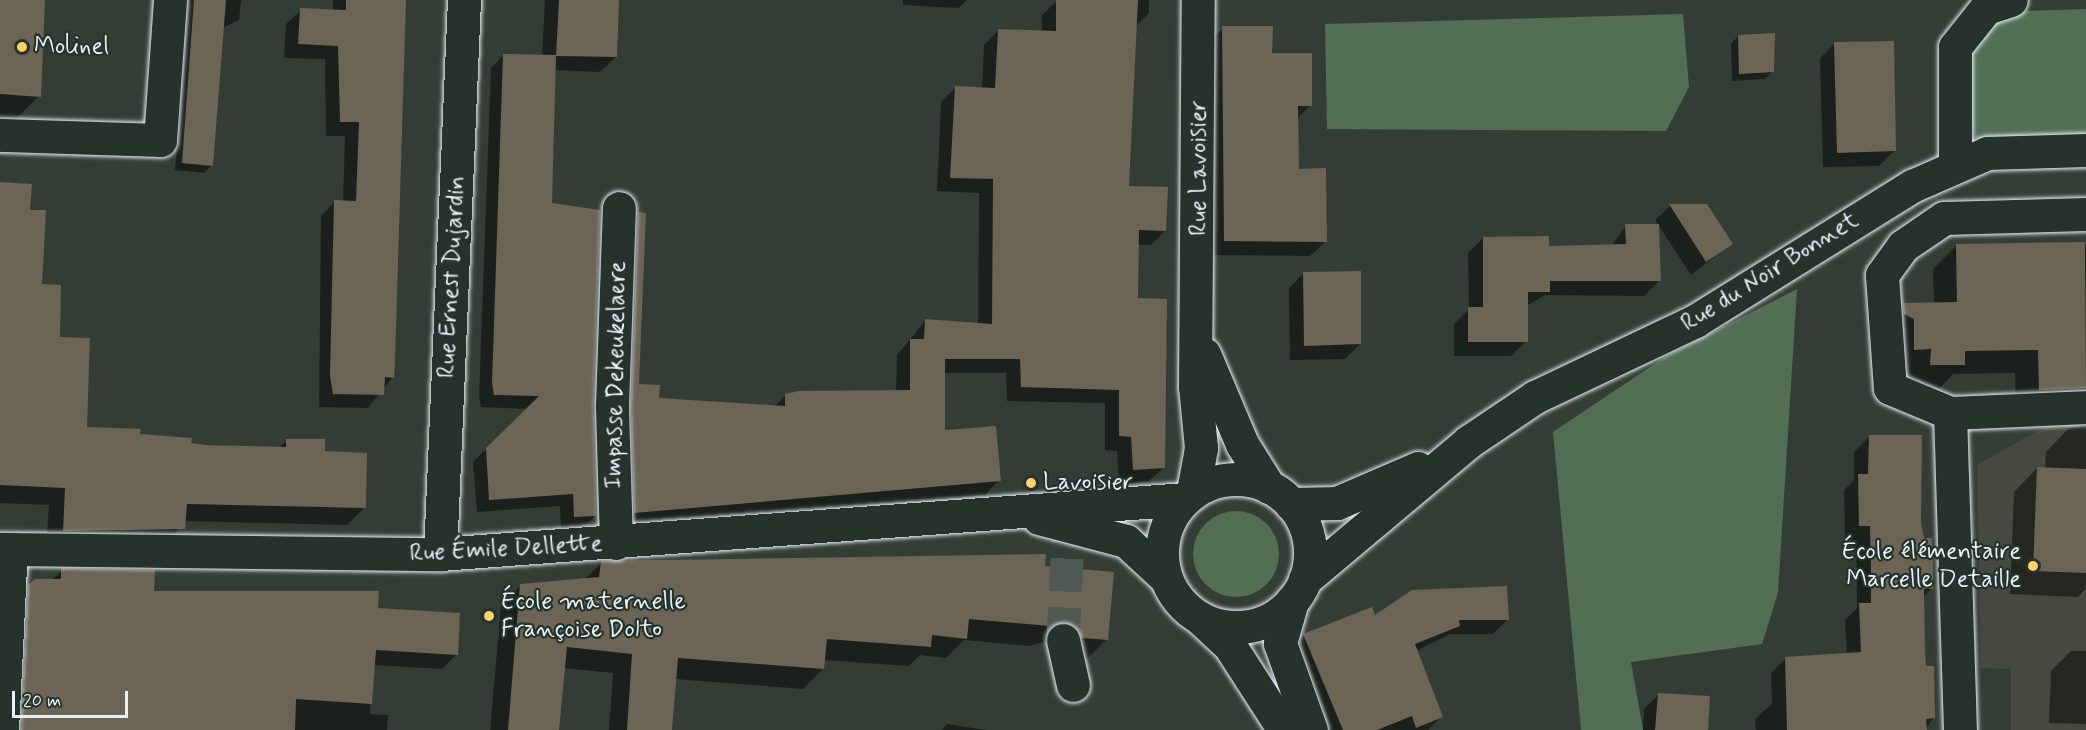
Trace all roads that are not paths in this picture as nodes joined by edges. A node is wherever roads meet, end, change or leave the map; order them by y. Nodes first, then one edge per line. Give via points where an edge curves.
1 (170, 0) edge
2 (464, 0) edge
3 (1198, 0) edge
4 (2011, 0) edge
5 (0, 135) edge
6 (2086, 150) edge
7 (1955, 163) junction
8 (619, 208) dead end
9 (2086, 214) edge
10 (1199, 335) junction
11 (2086, 407) edge
12 (1950, 413) junction
13 (1468, 442) junction
14 (1189, 496) junction
15 (1280, 496) junction
16 (1011, 514) junction
17 (616, 543) junction
18 (6, 549) edge
19 (440, 554) junction
20 (1166, 578) junction
21 (1299, 590) junction
22 (1199, 617) junction
23 (1063, 640) tunnel mouth
24 (1073, 685) dead end
25 (2, 730) edge
26 (1284, 730) edge
27 (1311, 730) edge
28 (1960, 730) edge

1 - 5 street via 160,140
2 - 19 street, Rue Ernest Dujardin
3 - 10 street, Rue Lavoisier
4 - 7 street via 1986,8 1955,48
6 - 7 street, Rue du Noir Bonnet via 1987,153
7 - 13 street, Rue du Noir Bonnet via 1874,207 1695,321 1557,384
8 - 17 street, Impasse Dekeukelaere via 612,405
9 - 12 street via 1944,218 1903,246 1882,275 1890,388
10 - 14 street, Rue Lavoisier via 1195,386 1200,459
10 - 15 street, Rue Lavoisier via 1220,399
11 - 12 street
12 - 28 street
13 - 15 street, Rue du Noir Bonnet via 1359,496 1323,506
13 - 21 street, Rue du Noir Bonnet
14 - 15 street via 1230,479
14 - 16 street, Rue Émile Dellette via 1160,505 1095,502
14 - 20 street via 1164,536
15 - 21 street via 1309,540
16 - 17 street, Rue Émile Dellette
16 - 20 street, Rue Émile Dellette via 1136,547
17 - 19 street, Rue Émile Dellette
18 - 19 street, Rue Émile Dellette
18 - 25 street
20 - 22 street via 1176,596
21 - 22 street via 1277,615 1248,626
21 - 27 street via 1280,643
22 - 26 street via 1230,646
23 - 24 street

